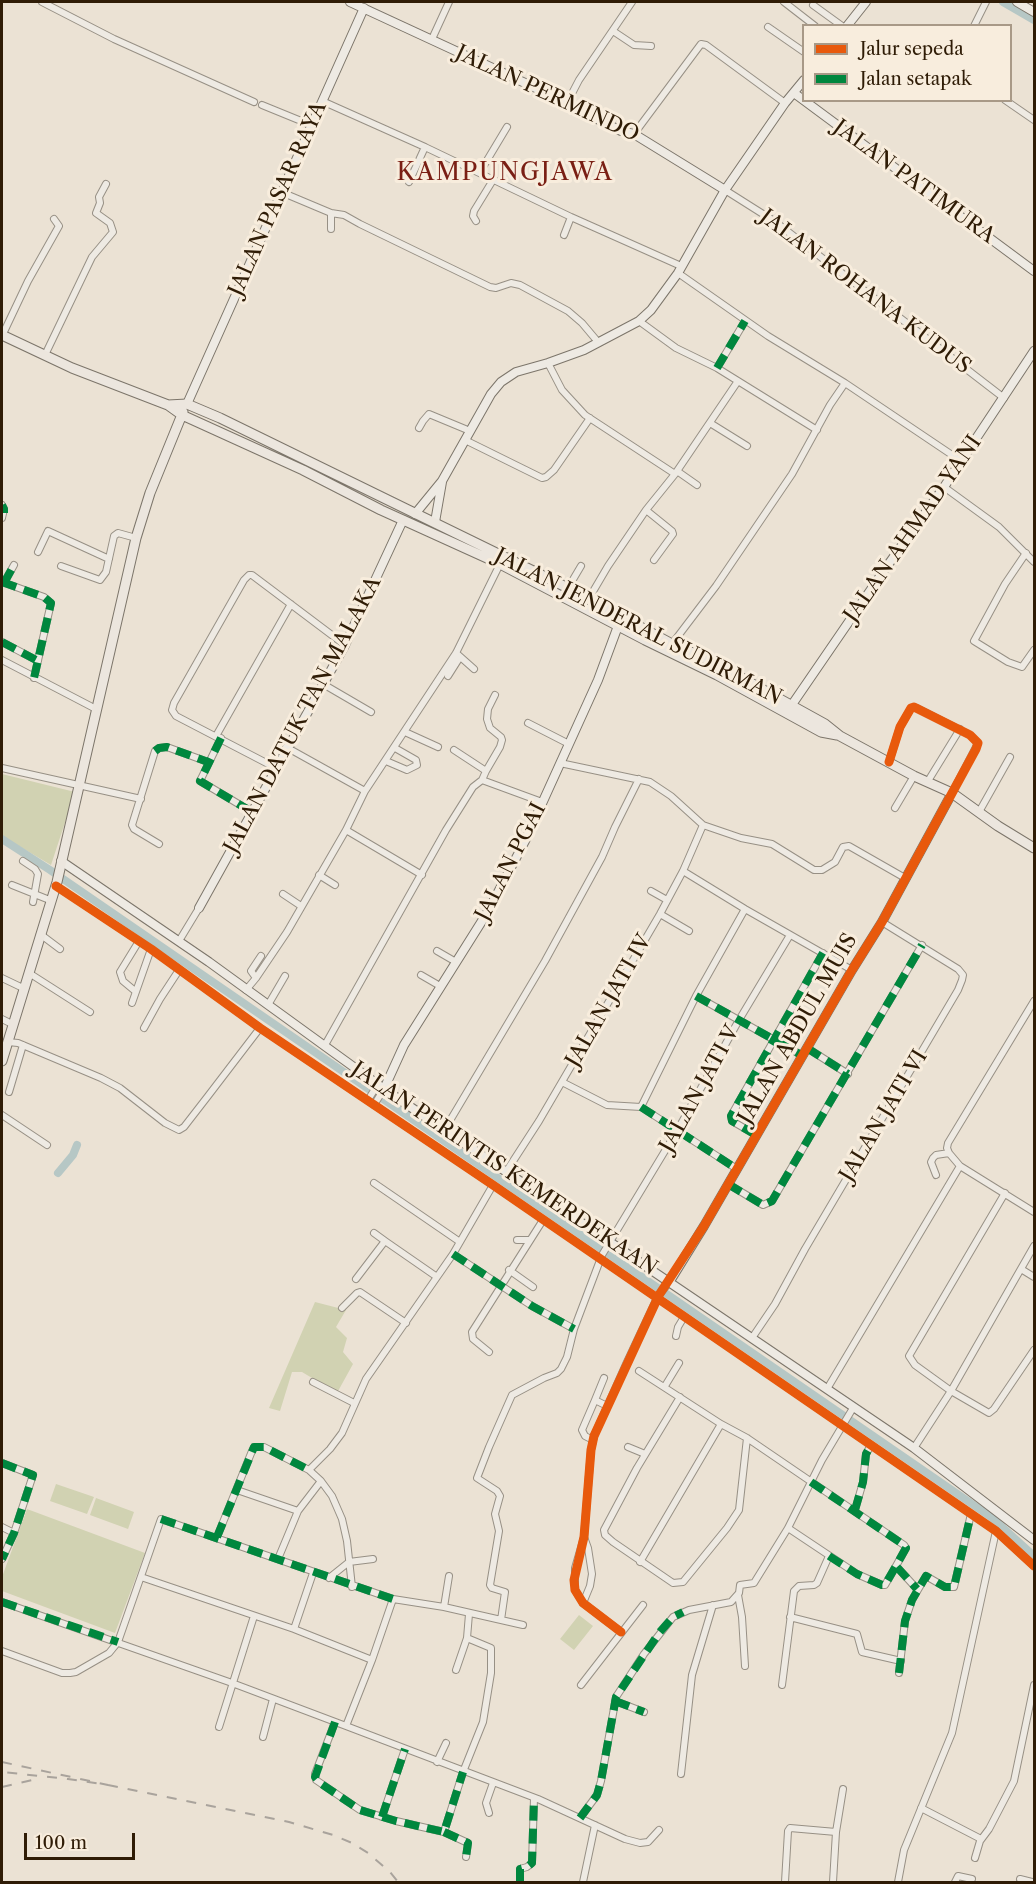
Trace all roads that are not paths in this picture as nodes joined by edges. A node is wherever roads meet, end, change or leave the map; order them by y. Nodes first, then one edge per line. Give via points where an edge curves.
1 (42, 2) edge
2 (350, 2) edge
3 (449, 2) edge
4 (632, 2) edge
5 (784, 2) edge
6 (866, 2) edge
7 (986, 2) edge
8 (1017, 2) edge
9 (813, 5) dead end
10 (364, 8) junction
11 (1034, 12) edge
12 (812, 24) edge
13 (839, 24) edge
14 (849, 24) edge
15 (975, 24) edge
16 (768, 27) dead end
17 (613, 31) junction
18 (432, 39) junction
19 (651, 46) dead end
20 (802, 51) edge
21 (802, 83) edge
22 (794, 93) junction
23 (802, 99) edge
24 (322, 101) junction
25 (254, 102) dead end
26 (806, 102) edge
27 (1008, 102) edge
28 (567, 103) junction
29 (786, 103) junction
30 (265, 106) dead end
31 (1035, 120) edge
32 (311, 125) junction
33 (507, 127) dead end
34 (634, 134) junction
35 (425, 147) junction
36 (480, 172) junction
37 (494, 180) junction
38 (409, 182) dead end
39 (106, 184) dead end
40 (725, 190) junction
41 (281, 192) junction
42 (331, 213) junction
43 (571, 218) junction
44 (54, 219) dead end
45 (476, 220) dead end
46 (332, 229) dead end
47 (564, 235) dead end
48 (679, 269) junction
49 (1035, 271) edge
50 (639, 321) junction
51 (745, 321) junction
52 (2, 336) edge
53 (598, 342) junction
54 (1035, 351) edge
55 (45, 355) junction
56 (548, 363) junction
57 (717, 368) junction
58 (738, 381) junction
59 (845, 383) junction
60 (1004, 398) junction
61 (187, 404) junction
62 (168, 405) junction
63 (182, 415) junction
64 (590, 418) junction
65 (710, 423) junction
66 (419, 428) dead end
67 (817, 430) junction
68 (470, 431) junction
69 (465, 440) junction
70 (747, 446) dead end
71 (961, 461) junction
72 (676, 473) junction
73 (442, 481) junction
74 (698, 485) dead end
75 (944, 487) junction
76 (2, 506) edge
77 (646, 510) junction
78 (415, 513) junction
79 (2, 518) edge
80 (404, 520) junction
81 (435, 522) junction
82 (136, 538) junction
83 (38, 552) dead end
84 (1026, 554) junction
85 (109, 559) junction
86 (654, 560) dead end
87 (1035, 562) edge
88 (500, 564) junction
89 (14, 565) dead end
90 (61, 566) dead end
91 (581, 566) dead end
92 (3, 582) edge
93 (568, 588) junction
94 (588, 600) junction
95 (291, 604) junction
96 (618, 626) junction
97 (2, 642) edge
98 (672, 644) junction
99 (345, 645) junction
100 (1035, 650) edge
101 (458, 655) junction
102 (2, 660) edge
103 (38, 662) junction
104 (474, 669) dead end
105 (448, 676) dead end
106 (34, 678) junction
107 (323, 684) junction
108 (495, 695) dead end
109 (789, 709) junction
110 (96, 710) junction
111 (371, 712) dead end
112 (528, 723) dead end
113 (960, 729) junction
114 (405, 732) junction
115 (218, 737) junction
116 (569, 744) junction
117 (286, 747) junction
118 (438, 747) dead end
119 (395, 748) junction
120 (454, 750) dead end
121 (1010, 757) dead end
122 (208, 762) junction
123 (386, 762) junction
124 (890, 762) junction
125 (560, 763) junction
126 (2, 768) edge
127 (276, 768) junction
128 (486, 771) junction
129 (914, 776) junction
130 (482, 780) junction
131 (639, 780) junction
132 (928, 781) junction
133 (79, 785) junction
134 (365, 791) junction
135 (952, 793) junction
136 (141, 799) junction
137 (542, 802) junction
138 (895, 808) dead end
139 (252, 812) junction
140 (979, 812) junction
141 (703, 825) junction
142 (346, 830) junction
143 (159, 844) dead end
144 (1035, 848) edge
145 (23, 861) dead end
146 (61, 863) junction
147 (683, 871) junction
148 (319, 875) junction
149 (422, 875) junction
150 (905, 878) junction
151 (57, 884) junction
152 (12, 885) dead end
153 (335, 885) dead end
154 (651, 891) dead end
155 (35, 893) junction
156 (283, 894) dead end
157 (667, 900) junction
158 (52, 901) junction
159 (33, 902) dead end
160 (301, 906) junction
161 (200, 908) joint
162 (745, 909) junction
163 (660, 914) junction
164 (882, 922) junction
165 (689, 931) dead end
166 (40, 934) junction
167 (790, 935) junction
168 (139, 941) junction
169 (179, 941) junction
170 (922, 945) junction
171 (151, 949) junction
172 (60, 950) dead end
173 (437, 951) dead end
174 (823, 953) junction
175 (261, 956) dead end
176 (456, 962) junction
177 (180, 970) junction
178 (852, 970) junction
179 (29, 973) junction
180 (421, 975) dead end
181 (285, 976) dead end
182 (2, 978) edge
183 (256, 978) junction
184 (440, 986) junction
185 (25, 989) junction
186 (246, 990) junction
187 (135, 991) junction
188 (696, 996) junction
189 (1035, 1001) edge
190 (132, 1003) dead end
191 (268, 1005) junction
192 (90, 1012) dead end
193 (2, 1019) edge
194 (739, 1020) junction
195 (14, 1025) junction
196 (144, 1028) dead end
197 (260, 1028) junction
198 (774, 1040) junction
199 (8, 1042) junction
200 (23, 1045) junction
201 (325, 1046) junction
202 (805, 1052) junction
203 (2, 1061) edge
204 (848, 1074) junction
205 (562, 1082) junction
206 (380, 1088) junction
207 (9, 1092) dead end
208 (372, 1100) junction
209 (641, 1107) junction
210 (2, 1115) edge
211 (445, 1129) junction
212 (677, 1131) junction
213 (756, 1135) junction
214 (47, 1145) dead end
215 (949, 1153) junction
216 (960, 1166) junction
217 (737, 1169) junction
218 (506, 1172) junction
219 (936, 1175) dead end
220 (374, 1183) dead end
221 (728, 1184) junction
222 (493, 1185) junction
223 (1005, 1193) junction
224 (1035, 1212) edge
225 (543, 1220) junction
226 (374, 1233) dead end
227 (517, 1240) dead end
228 (529, 1240) junction
229 (385, 1241) junction
230 (460, 1242) junction
231 (609, 1245) junction
232 (1035, 1246) edge
233 (453, 1254) junction
234 (601, 1257) junction
235 (1021, 1269) junction
236 (509, 1270) junction
237 (437, 1277) junction
238 (1035, 1277) edge
239 (356, 1279) dead end
240 (668, 1283) junction
241 (501, 1286) junction
242 (533, 1287) dead end
243 (658, 1297) junction
244 (342, 1308) dead end
245 (684, 1317) junction
246 (406, 1323) junction
247 (574, 1329) junction
248 (676, 1336) dead end
249 (752, 1338) junction
250 (1035, 1350) edge
251 (489, 1352) dead end
252 (680, 1363) dead end
253 (639, 1371) dead end
254 (604, 1378) dead end
255 (313, 1382) dead end
256 (665, 1386) junction
257 (827, 1389) junction
258 (951, 1391) junction
259 (680, 1397) junction
260 (595, 1400) junction
261 (354, 1404) junction
262 (607, 1406) junction
263 (852, 1410) junction
264 (842, 1423) junction
265 (722, 1424) junction
266 (747, 1438) junction
267 (593, 1440) junction
268 (872, 1445) junction
269 (628, 1447) dead end
270 (914, 1448) junction
271 (645, 1454) junction
272 (2, 1463) edge
273 (309, 1470) junction
274 (321, 1480) junction
275 (811, 1482) junction
276 (237, 1490) junction
277 (855, 1510) junction
278 (298, 1511) junction
279 (971, 1514) junction
280 (2, 1527) edge
281 (788, 1528) junction
282 (996, 1531) junction
283 (14, 1533) junction
284 (584, 1537) junction
285 (217, 1538) junction
286 (1035, 1540) edge
287 (829, 1556) junction
288 (2, 1559) edge
289 (278, 1559) junction
290 (373, 1559) dead end
291 (349, 1562) junction
292 (640, 1562) junction
293 (896, 1566) junction
294 (1035, 1566) edge
295 (313, 1573) junction
296 (448, 1576) dead end
297 (141, 1577) junction
298 (329, 1578) junction
299 (352, 1587) junction
300 (917, 1588) junction
301 (737, 1595) junction
302 (393, 1599) junction
303 (2, 1602) edge
304 (583, 1603) junction
305 (643, 1605) dead end
306 (713, 1605) junction
307 (444, 1607) junction
308 (469, 1614) junction
309 (254, 1616) junction
310 (790, 1617) junction
311 (501, 1620) junction
312 (523, 1625) dead end
313 (294, 1629) junction
314 (621, 1632) junction
315 (467, 1638) junction
316 (118, 1642) junction
317 (2, 1651) edge
318 (372, 1660) junction
319 (901, 1661) junction
320 (745, 1666) dead end
321 (456, 1670) dead end
322 (899, 1673) dead end
323 (232, 1683) junction
324 (581, 1685) dead end
325 (782, 1685) dead end
326 (1035, 1685) edge
327 (273, 1699) junction
328 (615, 1701) junction
329 (644, 1712) dead end
330 (335, 1722) junction
331 (346, 1726) junction
332 (219, 1727) dead end
333 (263, 1737) dead end
334 (446, 1743) dead end
335 (405, 1749) junction
336 (437, 1762) junction
337 (463, 1772) junction
338 (681, 1774) dead end
339 (493, 1783) junction
340 (843, 1789) dead end
341 (534, 1798) junction
342 (921, 1808) junction
343 (489, 1813) dead end
344 (382, 1817) junction
345 (580, 1818) junction
346 (596, 1825) junction
347 (659, 1830) dead end
348 (444, 1832) junction
349 (836, 1832) junction
350 (981, 1839) junction
351 (466, 1857) dead end
352 (975, 1858) dead end
353 (972, 1879) dead end
354 (1020, 1879) dead end
355 (520, 1882) edge
356 (584, 1882) edge
357 (785, 1882) edge
358 (832, 1882) edge
359 (898, 1882) edge
360 (955, 1882) edge
361 (1032, 1882) edge

1 - 25 street
2 - 10 main road
3 - 18 street
4 - 17 street
5 - 12 street
6 - 14 main road
7 - 15 street
8 - 11 main road
9 - 13 street
10 - 18 main road, JALAN PERMINDO
10 - 24 main road, JALAN PASAR RAYA
16 - 20 street
17 - 19 street via 634,45
17 - 28 street
18 - 28 main road, JALAN PERMINDO
21 - 22 main road
22 - 23 main road, JALAN PATIMURA
22 - 29 main road
24 - 32 main road, JALAN PASAR RAYA
24 - 35 street
26 - 49 main road, JALAN PATIMURA
27 - 31 street
28 - 34 main road, JALAN PERMINDO
29 - 34 street via 701,44
29 - 40 main road
30 - 32 street
32 - 41 main road, JALAN PASAR RAYA
33 - 36 street
34 - 40 main road, JALAN PERMINDO
35 - 36 street
35 - 38 street
36 - 37 street
37 - 43 street
37 - 45 street via 474,211
39 - 55 street via 96,213 110,222 113,232 92,257
40 - 48 main road
40 - 60 street, JALAN ROHANA KUDUS via 774,221
41 - 42 street
41 - 61 main road, JALAN PASAR RAYA
42 - 46 street
42 - 53 street via 344,214 490,287 520,285 568,311
43 - 47 street
43 - 48 street
44 - 52 street via 59,226
48 - 50 main road via 663,295
48 - 51 street
50 - 53 main road
50 - 57 street via 676,348
51 - 57 street
51 - 59 street
52 - 55 main road
53 - 56 main road
54 - 60 main road, JALAN AHMAD YANI
55 - 62 main road
56 - 64 street via 567,397
56 - 68 main road via 516,372 501,382
57 - 58 street
58 - 65 street
58 - 67 street
59 - 67 street
59 - 71 street
60 - 71 main road, JALAN AHMAD YANI
61 - 62 main road
61 - 63 main road
61 - 78 main road, JALAN JENDERAL SUDIRMAN
62 - 63 main road
63 - 80 main road
63 - 82 main road
64 - 69 street via 555,470 542,478
64 - 72 street
65 - 70 street
65 - 72 street
66 - 68 street via 429,414
67 - 98 street via 792,474
68 - 69 main road
69 - 73 main road
71 - 75 main road, JALAN AHMAD YANI
72 - 74 street
72 - 77 street
73 - 78 main road
73 - 81 main road
75 - 84 street via 999,527
75 - 109 main road, JALAN AHMAD YANI
76 - 79 street
77 - 86 street via 673,534
77 - 94 street
78 - 81 main road, JALAN JENDERAL SUDIRMAN
80 - 88 main road
80 - 99 main road, JALAN DATUK TAN MALAKA
81 - 93 main road, JALAN JENDERAL SUDIRMAN
82 - 85 street via 116,534
82 - 110 main road
83 - 85 street via 48,531
84 - 87 street
84 - 100 street via 974,641 1022,667
85 - 90 street via 100,580
88 - 96 main road
88 - 101 street
89 - 92 street
91 - 93 street
92 - 103 street via 50,601
93 - 94 main road, JALAN JENDERAL SUDIRMAN
94 - 98 main road, JALAN JENDERAL SUDIRMAN
95 - 99 street
95 - 115 street
95 - 115 street via 252,576 246,577 174,703 172,710 176,716
96 - 109 main road
96 - 116 main road, JALAN PGAI
97 - 103 street
98 - 109 main road, JALAN JENDERAL SUDIRMAN via 705,658
99 - 107 main road, JALAN DATUK TAN MALAKA
101 - 104 street
101 - 105 street
101 - 114 street
102 - 106 street
103 - 106 street
106 - 110 street
107 - 111 street
107 - 117 main road, JALAN DATUK TAN MALAKA
108 - 128 street via 487,719 502,740
109 - 124 main road, JALAN JENDERAL SUDIRMAN via 825,724
110 - 133 main road
112 - 116 street
113 - 124 street via 911,708 900,727
113 - 132 street
113 - 135 street via 978,743
114 - 118 street
114 - 119 street
115 - 122 street
115 - 127 street
116 - 125 main road, JALAN PGAI
117 - 127 main road, JALAN DATUK TAN MALAKA
117 - 134 street
119 - 123 street
119 - 123 street via 416,760 417,765 407,770
120 - 128 street
121 - 140 street
122 - 136 street via 159,748
122 - 139 street via 201,783
123 - 134 street
124 - 129 main road, JALAN JENDERAL SUDIRMAN
125 - 131 street
125 - 137 main road, JALAN PGAI
126 - 133 street
127 - 139 main road, JALAN DATUK TAN MALAKA
128 - 130 street
129 - 132 main road, JALAN JENDERAL SUDIRMAN
129 - 138 street
130 - 137 street
130 - 149 street via 473,787
131 - 141 street via 656,784
131 - 211 street via 551,951
132 - 135 main road, JALAN JENDERAL SUDIRMAN
133 - 136 street
133 - 146 main road
134 - 142 street
135 - 140 main road, JALAN JENDERAL SUDIRMAN
135 - 150 main road, JALAN ABDUL MUIS
136 - 143 street via 133,827
137 - 176 main road, JALAN PGAI via 525,841
139 - 161 main road, JALAN DATUK TAN MALAKA
140 - 144 main road, JALAN JENDERAL SUDIRMAN
141 - 147 street, JALAN JATI IV
141 - 150 street via 772,844 814,870 835,862 843,847 849,846
142 - 148 street
142 - 149 street
145 - 155 street via 38,874
146 - 151 main road
146 - 169 main road, JALAN PERINTIS KEMERDEKAAN
147 - 157 street, JALAN JATI IV
147 - 162 street
148 - 153 street
148 - 160 street
149 - 201 street
150 - 164 main road, JALAN ABDUL MUIS
151 - 158 main road
151 - 168 street
152 - 155 street
154 - 157 street
155 - 158 street
155 - 159 street
156 - 160 street
157 - 163 street, JALAN JATI IV
158 - 166 main road
160 - 183 street
161 - 169 street
162 - 167 street
162 - 188 street
163 - 165 street
163 - 205 street, JALAN JATI IV
164 - 170 street, JALAN JATI VI
164 - 178 main road, JALAN ABDUL MUIS
166 - 172 street
166 - 179 main road
167 - 174 street
167 - 194 street, JALAN JATI V
168 - 171 street
168 - 187 street via 120,972 123,981
169 - 186 main road, JALAN PERINTIS KEMERDEKAAN
170 - 204 street
170 - 249 street, JALAN JATI VI via 963,975 958,990
171 - 177 street
171 - 187 street
173 - 176 street
174 - 178 street
174 - 198 street
175 - 183 street via 251,971
176 - 184 main road, JALAN PGAI
177 - 196 street
177 - 197 street
178 - 202 main road, JALAN ABDUL MUIS
179 - 185 main road
179 - 192 street
180 - 184 street
181 - 191 street
182 - 185 street
183 - 186 street
184 - 206 main road, JALAN PGAI
185 - 195 main road
186 - 191 main road, JALAN PERINTIS KEMERDEKAAN
187 - 190 street
188 - 194 street
188 - 209 street
189 - 215 street via 948,1143
191 - 201 main road, JALAN PERINTIS KEMERDEKAAN
193 - 195 street
194 - 198 street
194 - 212 street, JALAN JATI V
195 - 199 main road
197 - 200 street via 179,1130 120,1088
197 - 208 street
198 - 202 street
198 - 213 street via 731,1116 732,1121
199 - 200 street
199 - 203 main road
200 - 207 street
201 - 206 main road, JALAN PERINTIS KEMERDEKAAN
202 - 204 street
202 - 213 main road, JALAN ABDUL MUIS
204 - 221 street via 769,1204 763,1205
205 - 209 street via 607,1105
205 - 218 street, JALAN JATI IV
206 - 208 street
206 - 211 main road, JALAN PERINTIS KEMERDEKAAN
208 - 222 street
209 - 212 street
210 - 214 street
211 - 218 main road, JALAN PERINTIS KEMERDEKAAN
212 - 217 street
212 - 231 street, JALAN JATI V
213 - 217 main road, JALAN ABDUL MUIS
215 - 216 street
215 - 219 street via 933,1158
216 - 223 street
216 - 257 street
217 - 221 main road, JALAN ABDUL MUIS
218 - 231 main road, JALAN PERINTIS KEMERDEKAAN
220 - 230 street
221 - 240 main road, JALAN ABDUL MUIS
222 - 225 street
222 - 230 street
223 - 224 street
223 - 258 street via 909,1356 915,1365
225 - 228 street
225 - 234 street
226 - 229 street
227 - 228 street
228 - 236 street
229 - 237 street
229 - 239 street
230 - 233 street
231 - 234 street, JALAN JATI V
231 - 240 main road, JALAN PERINTIS KEMERDEKAAN
232 - 235 street
233 - 237 street
233 - 241 street
234 - 243 street
234 - 247 street, JALAN JATI V
235 - 238 street
235 - 258 street
236 - 241 street
236 - 242 street
237 - 246 street
240 - 243 street
240 - 249 main road, JALAN PERINTIS KEMERDEKAAN
241 - 247 street
241 - 251 street via 472,1332 473,1339
243 - 245 street
243 - 262 street
244 - 246 street via 360,1293
245 - 248 street
245 - 264 street
246 - 261 street via 371,1370
247 - 311 street, JALAN JATI V via 561,1369 512,1395 477,1475 479,1481 500,1496 490,1585 505,1592
249 - 257 main road, JALAN PERINTIS KEMERDEKAAN
250 - 258 street via 991,1412 986,1413
252 - 256 street
253 - 256 street
254 - 260 street
255 - 261 street
256 - 259 street
257 - 263 main road, JALAN PERINTIS KEMERDEKAAN
258 - 270 street
259 - 265 street
259 - 271 street
260 - 262 street
260 - 267 street via 582,1430 585,1437
261 - 273 street via 342,1433
262 - 267 street
263 - 264 street
263 - 270 main road, JALAN PERINTIS KEMERDEKAAN
264 - 268 street
264 - 275 street
265 - 266 street
265 - 292 street
266 - 275 street
266 - 292 street via 739,1510 683,1582 673,1583
267 - 284 street
268 - 277 street via 866,1454
268 - 279 street
269 - 271 street
270 - 286 main road, JALAN PERINTIS KEMERDEKAAN
271 - 292 street via 604,1530 609,1539
272 - 283 street via 33,1475
273 - 274 street
273 - 276 street via 258,1446 252,1451
274 - 278 street
274 - 291 street via 342,1519
275 - 277 street
275 - 281 street
276 - 278 street
276 - 285 street
277 - 293 street via 905,1546
278 - 289 street
279 - 282 street
279 - 300 street via 954,1587 945,1587 926,1576
280 - 283 street
281 - 287 street
281 - 301 street via 754,1583 740,1585
282 - 294 street
282 - 342 street via 952,1733
283 - 288 street
284 - 304 street via 592,1574
284 - 304 street via 573,1580
285 - 289 street
285 - 297 street via 161,1519
287 - 293 street via 882,1585
287 - 310 street via 817,1583 796,1588
289 - 295 street
290 - 291 street
291 - 298 street
291 - 299 street
293 - 300 street
295 - 298 street
295 - 313 street
296 - 307 street
297 - 309 street
297 - 316 street
298 - 299 street
299 - 302 street
300 - 319 street via 905,1621
301 - 306 street via 731,1602
301 - 320 street
302 - 307 street
302 - 318 street
303 - 316 street
304 - 314 street
305 - 314 street
306 - 328 street via 673,1617
306 - 338 street via 692,1675
307 - 308 street
308 - 311 street
308 - 315 street
309 - 313 street
309 - 323 street
310 - 319 street via 857,1634 862,1652
310 - 325 street
311 - 312 street
313 - 318 street
314 - 324 street
315 - 321 street
315 - 337 street via 490,1648 491,1673 483,1722
316 - 317 street via 109,1653 70,1673
316 - 323 street
318 - 331 street
319 - 322 street
323 - 327 street
323 - 332 street
326 - 350 street via 1014,1781
327 - 330 street
327 - 333 street
328 - 329 street
328 - 345 street via 597,1795
330 - 331 street
330 - 344 street via 315,1777 353,1806
331 - 335 street
334 - 336 street
335 - 336 street
335 - 344 street
336 - 337 street
337 - 339 street
337 - 348 street
339 - 341 street
339 - 343 street via 486,1803
340 - 349 street
341 - 345 street
341 - 355 street via 532,1863 520,1869
342 - 350 street
342 - 359 street via 904,1850
344 - 348 street
345 - 346 street
346 - 347 street via 640,1843 651,1840
346 - 356 street
348 - 351 street via 468,1843
349 - 357 street via 790,1828
349 - 358 street
350 - 352 street
353 - 360 street via 958,1876
354 - 361 street

